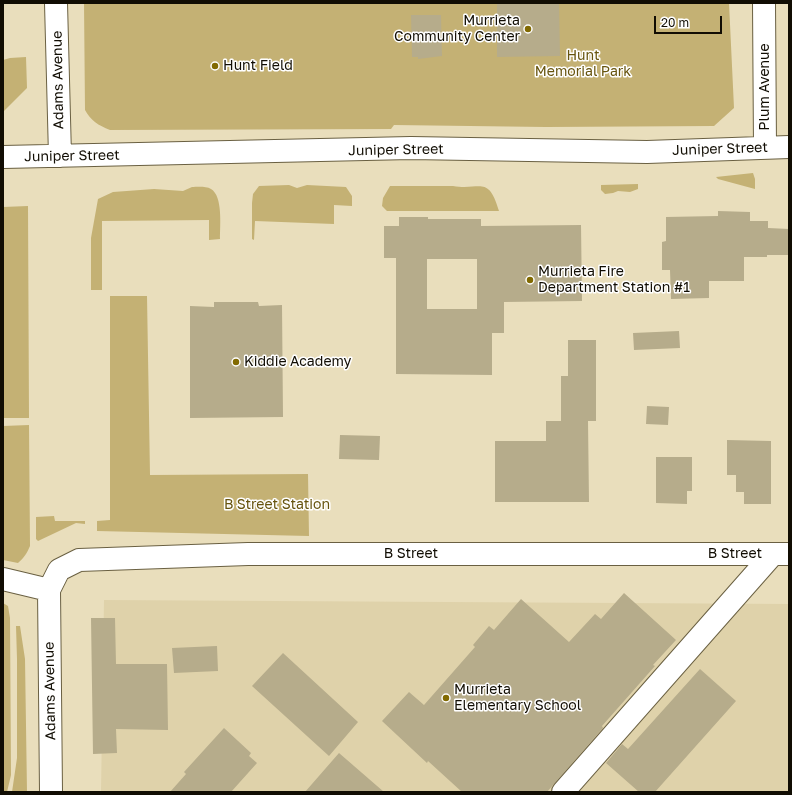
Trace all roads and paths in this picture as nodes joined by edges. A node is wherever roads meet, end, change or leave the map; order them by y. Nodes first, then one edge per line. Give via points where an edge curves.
1 (56, 3) edge
2 (764, 3) edge
3 (765, 147) junction
4 (789, 147) edge
5 (60, 156) junction
6 (3, 157) edge
7 (781, 554) edge
8 (3, 579) edge
9 (49, 590) junction
10 (51, 792) edge
11 (563, 792) edge

1 - 5 street, Adams Avenue
2 - 3 street, Plum Avenue
3 - 4 street, Juniper Street
3 - 5 street, Juniper Street via 647,152 411,148
5 - 6 street, Juniper Street
7 - 9 street, B Street via 248,554 79,560 59,570
7 - 11 street
8 - 9 street
9 - 10 street, Adams Avenue

